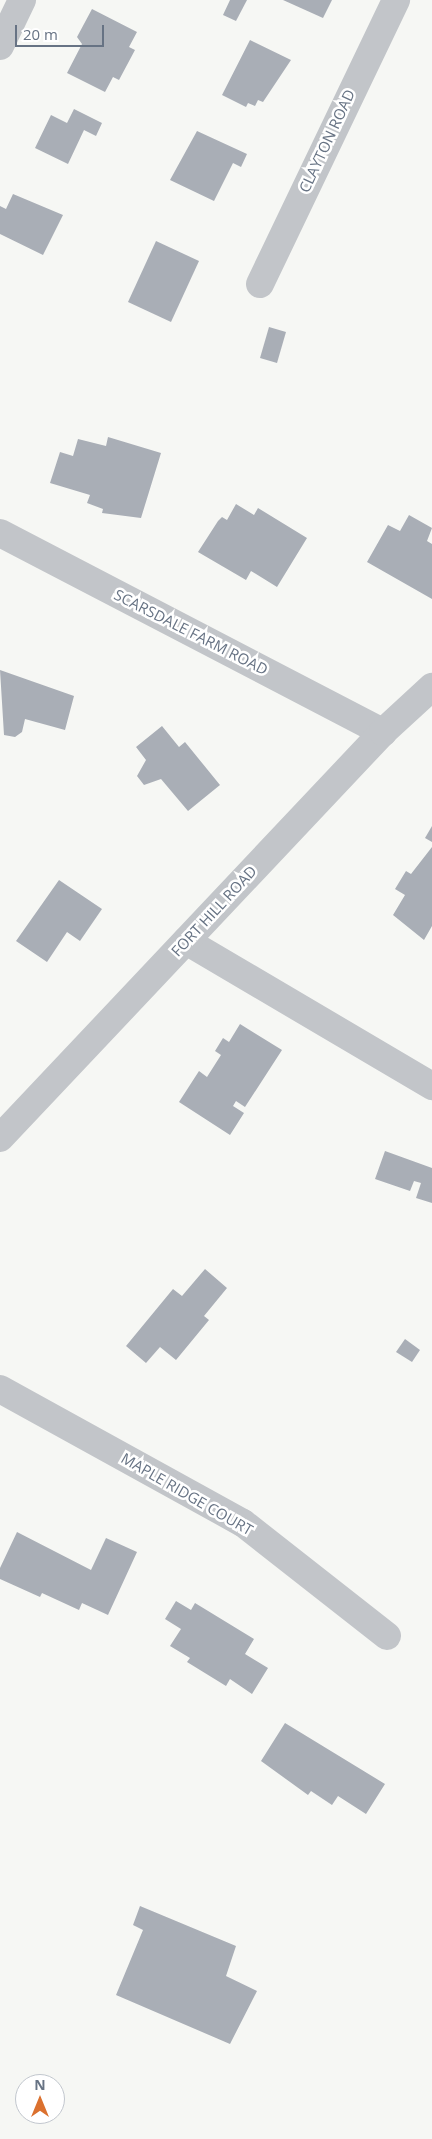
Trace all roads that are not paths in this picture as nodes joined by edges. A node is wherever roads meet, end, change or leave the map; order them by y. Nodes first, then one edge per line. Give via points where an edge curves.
1 (22, 0) edge
2 (396, 0) edge
3 (0, 46) edge
4 (260, 284) dead end
5 (0, 533) edge
6 (432, 687) edge
7 (382, 732) junction
8 (186, 940) junction
9 (432, 1086) edge
10 (0, 1138) edge
11 (0, 1388) edge
12 (387, 1636) dead end

1 - 3 street
2 - 4 street, CLAYTON ROAD
5 - 7 street, SCARSDALE FARM ROAD
6 - 7 street, FORT HILL ROAD
7 - 8 street, FORT HILL ROAD
8 - 9 street
8 - 10 street, FORT HILL ROAD
11 - 12 street, MAPLE RIDGE COURT via 243,1523

